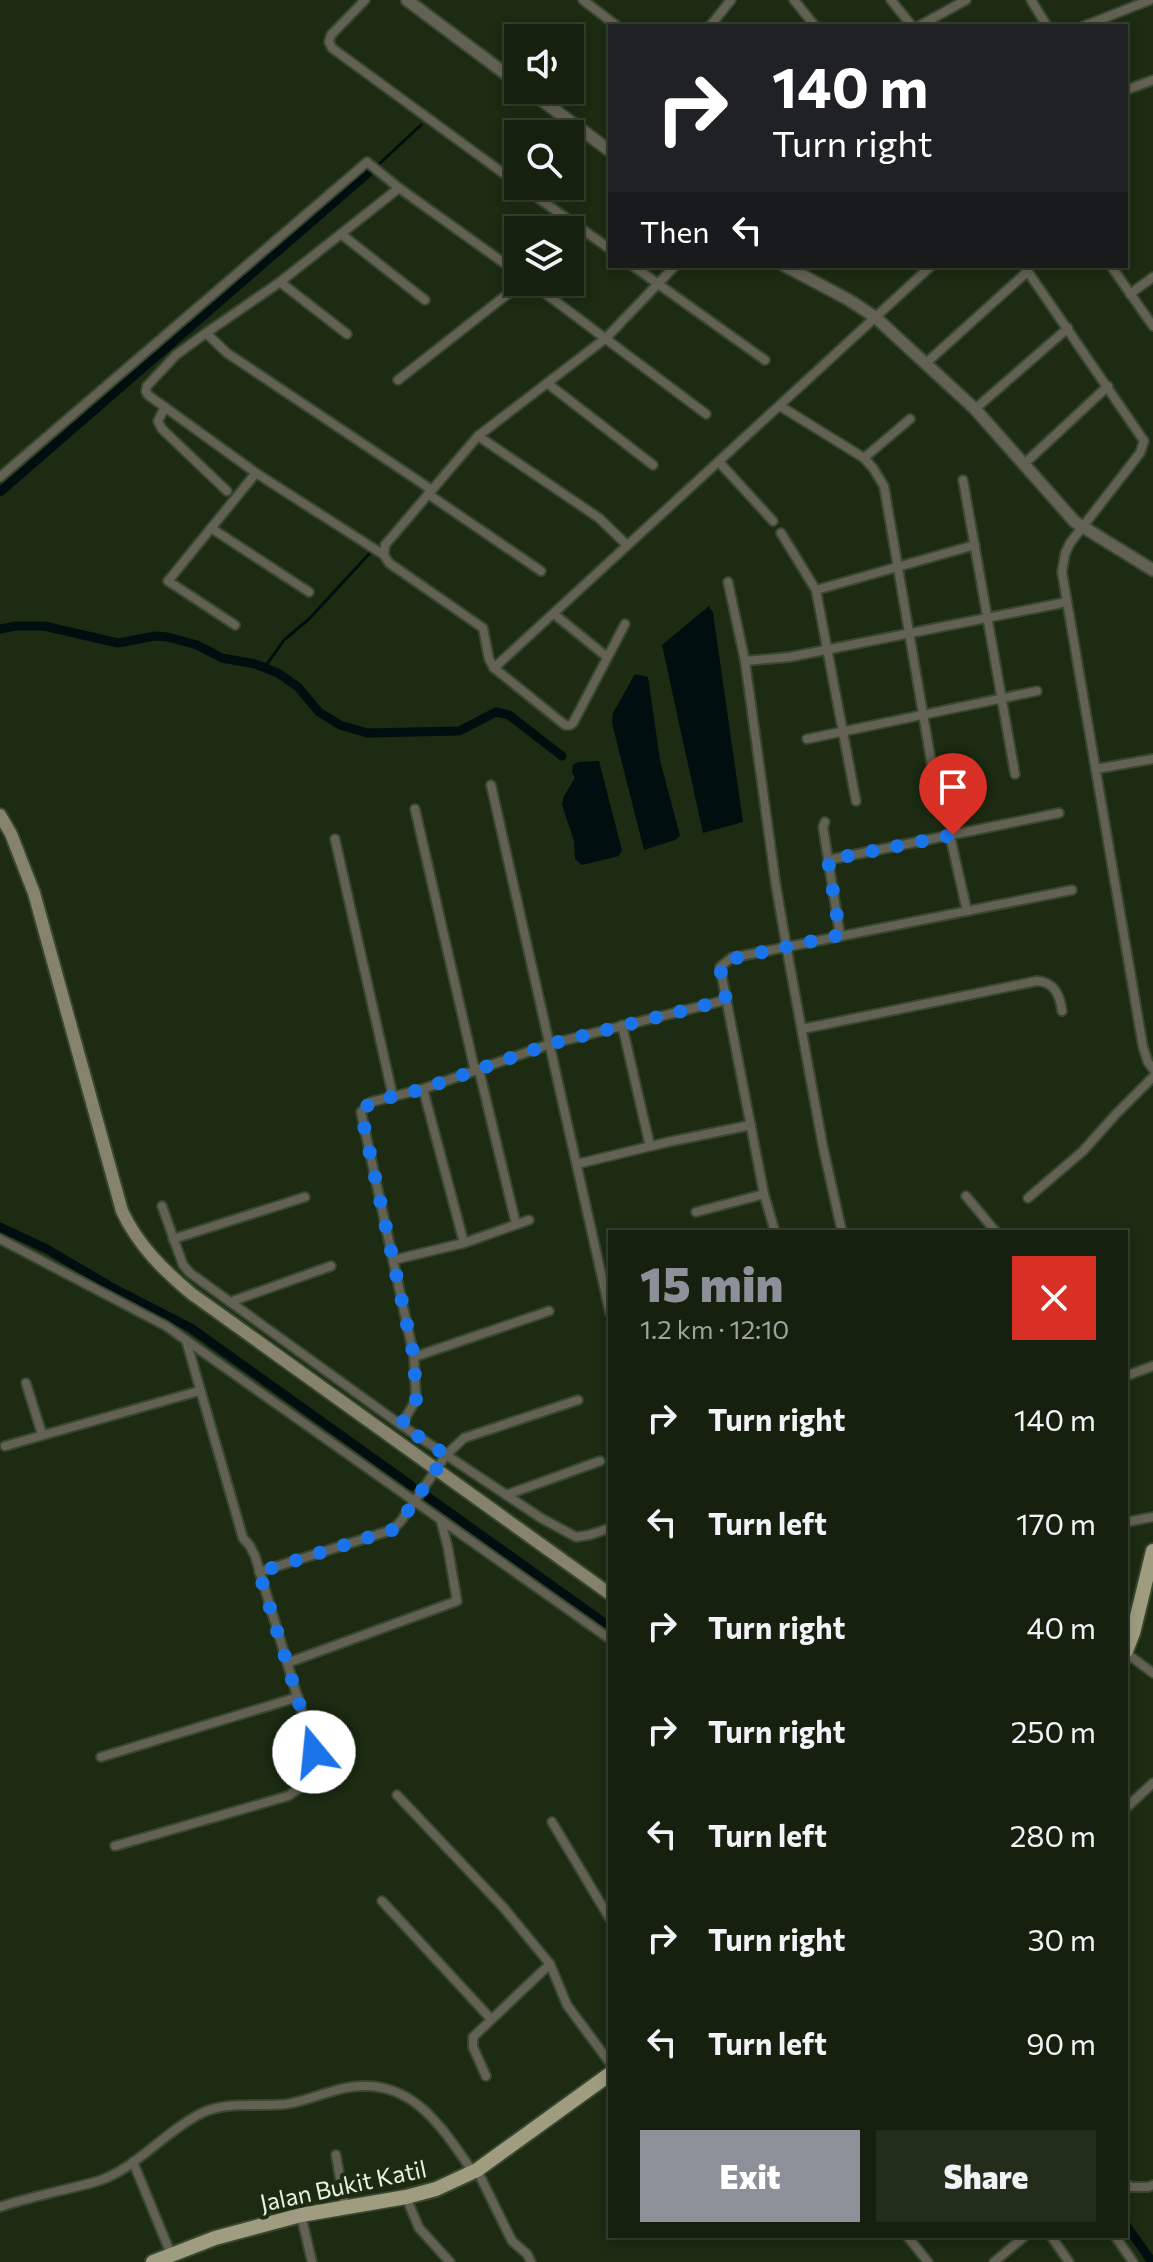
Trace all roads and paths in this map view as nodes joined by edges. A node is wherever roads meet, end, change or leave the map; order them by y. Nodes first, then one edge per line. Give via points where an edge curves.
1 (365, 0) edge
2 (407, 0) edge
3 (583, 0) edge
4 (731, 0) edge
5 (794, 0) edge
6 (891, 0) edge
7 (966, 0) edge
8 (1031, 0) edge
9 (1150, 0) edge
10 (614, 24) edge
11 (712, 24) edge
12 (813, 24) edge
13 (910, 24) edge
14 (923, 24) edge
15 (1046, 24) edge
16 (1089, 24) edge
17 (504, 73) edge
18 (1153, 80) edge
19 (1128, 89) edge
20 (547, 104) edge
21 (608, 150) edge
22 (504, 173) edge
23 (399, 188) junction
24 (541, 200) edge
25 (341, 234) junction
26 (608, 248) edge
27 (504, 263) edge
28 (636, 268) edge
29 (673, 268) edge
30 (789, 268) edge
31 (929, 268) edge
32 (1112, 268) edge
33 (1026, 269) edge
34 (1153, 277) edge
35 (280, 282) junction
36 (658, 284) junction
37 (1130, 294) junction
38 (505, 296) edge
39 (549, 296) edge
40 (425, 300) dead end
41 (875, 317) junction
42 (1153, 326) edge
43 (1068, 328) junction
44 (206, 333) junction
45 (347, 334) dead end
46 (606, 338) junction
47 (765, 360) dead end
48 (925, 364) junction
49 (398, 380) dead end
50 (547, 383) junction
51 (1108, 386) junction
52 (780, 406) junction
53 (165, 407) junction
54 (975, 409) junction
55 (706, 414) dead end
56 (910, 419) dead end
57 (478, 436) junction
58 (864, 458) junction
59 (719, 462) junction
60 (653, 465) dead end
61 (1023, 465) junction
62 (256, 473) junction
63 (0, 477) edge
64 (963, 480) dead end
65 (227, 491) dead end
66 (430, 492) junction
67 (773, 521) dead end
68 (1081, 527) junction
69 (211, 528) junction
70 (781, 533) dead end
71 (627, 545) junction
72 (975, 545) junction
73 (384, 555) junction
74 (897, 568) junction
75 (1153, 570) edge
76 (541, 571) dead end
77 (728, 582) dead end
78 (816, 590) junction
79 (309, 592) dead end
80 (1067, 602) junction
81 (554, 614) junction
82 (989, 619) junction
83 (625, 624) dead end
84 (235, 625) dead end
85 (910, 634) junction
86 (828, 650) junction
87 (607, 657) junction
88 (745, 661) junction
89 (494, 668) junction
90 (1037, 691) dead end
91 (1001, 699) junction
92 (924, 715) junction
93 (843, 731) junction
94 (807, 739) dead end
95 (1153, 759) edge
96 (1096, 769) junction
97 (1015, 774) dead end
98 (491, 785) dead end
99 (936, 790) dead end
100 (856, 801) dead end
101 (415, 809) dead end
102 (1059, 813) dead end
103 (0, 815) edge
104 (825, 822) dead end
105 (950, 836) junction
106 (335, 839) dead end
107 (828, 860) junction
108 (1072, 890) dead end
109 (967, 911) junction
110 (840, 935) junction
111 (787, 946) junction
112 (726, 1000) junction
113 (1062, 1011) dead end
114 (622, 1025) junction
115 (802, 1029) junction
116 (550, 1044) junction
117 (1153, 1069) edge
118 (477, 1071) junction
119 (1153, 1077) edge
120 (423, 1089) junction
121 (393, 1097) junction
122 (751, 1125) junction
123 (650, 1146) junction
124 (577, 1164) junction
125 (764, 1194) junction
126 (966, 1196) dead end
127 (305, 1197) dead end
128 (1028, 1198) dead end
129 (162, 1206) dead end
130 (696, 1212) dead end
131 (529, 1220) dead end
132 (516, 1224) junction
133 (774, 1230) edge
134 (842, 1230) edge
135 (994, 1230) edge
136 (0, 1239) edge
137 (173, 1239) junction
138 (464, 1243) junction
139 (393, 1260) junction
140 (331, 1266) dead end
141 (230, 1302) junction
142 (608, 1304) edge
143 (549, 1311) dead end
144 (186, 1339) junction
145 (414, 1357) junction
146 (1153, 1366) edge
147 (1128, 1375) edge
148 (26, 1383) dead end
149 (199, 1391) junction
150 (578, 1400) dead end
151 (401, 1425) junction
152 (42, 1434) junction
153 (5, 1446) dead end
154 (446, 1455) junction
155 (600, 1461) dead end
156 (436, 1469) junction
157 (506, 1495) junction
158 (414, 1503) junction
159 (1153, 1517) edge
160 (441, 1521) junction
161 (1128, 1522) edge
162 (608, 1529) edge
163 (1152, 1561) edge
164 (259, 1572) junction
165 (608, 1593) edge
166 (608, 1638) edge
167 (1128, 1647) edge
168 (1128, 1654) edge
169 (287, 1663) junction
170 (1153, 1673) edge
171 (298, 1697) junction
172 (101, 1757) dead end
173 (1153, 1783) edge
174 (397, 1795) dead end
175 (1128, 1806) edge
176 (552, 1822) dead end
177 (115, 1846) dead end
178 (382, 1901) dead end
179 (608, 1916) edge
180 (550, 1964) junction
181 (491, 2019) junction
182 (608, 2060) edge
183 (608, 2075) edge
184 (486, 2076) dead end
185 (336, 2155) dead end
186 (133, 2162) junction
187 (475, 2171) junction
188 (1128, 2185) edge
189 (1153, 2185) edge
190 (406, 2197) junction
191 (0, 2207) edge
192 (345, 2207) junction
193 (301, 2215) junction
194 (913, 2238) edge
195 (1023, 2238) edge
196 (1052, 2238) edge
197 (1116, 2238) edge
198 (171, 2254) junction
199 (153, 2262) edge
200 (312, 2262) edge
201 (450, 2262) edge
202 (531, 2262) edge
203 (928, 2262) edge
204 (994, 2262) edge
205 (1069, 2262) edge
206 (1133, 2262) edge

1 - 22 street via 331,35 332,48
2 - 17 street
3 - 10 street
4 - 11 street
5 - 12 street
6 - 13 street
7 - 14 street
8 - 15 street
9 - 16 street
18 - 19 street
20 - 21 street
23 - 25 street
23 - 27 street
23 - 63 street via 367,162
24 - 26 street
25 - 35 street
25 - 40 street
28 - 36 street
29 - 36 street
30 - 41 street
31 - 41 street
32 - 37 street
33 - 43 street
33 - 48 street
34 - 37 street
35 - 44 street
35 - 45 street
36 - 46 street
36 - 47 street
37 - 42 street
38 - 49 street
39 - 46 street
41 - 48 street
41 - 52 street
43 - 51 street
43 - 54 street
44 - 53 street via 147,386 148,395
44 - 66 street via 227,353
46 - 50 street
46 - 55 street
48 - 54 street
50 - 57 street
50 - 60 street
51 - 61 street
51 - 68 street via 1144,444
52 - 58 street
52 - 59 street
53 - 62 street
53 - 65 street via 158,421 162,429
54 - 61 street
56 - 58 street
57 - 66 street
57 - 71 street via 599,518
58 - 74 street via 884,486
59 - 67 street
59 - 71 street
61 - 68 street
62 - 69 street
62 - 73 street
64 - 72 street
66 - 73 street via 385,545
66 - 76 street
68 - 75 street
68 - 80 street via 1063,560
69 - 79 street
69 - 84 street via 168,581
70 - 78 street
71 - 81 street
72 - 74 street
72 - 82 street
73 - 89 street via 483,628
74 - 78 street
74 - 85 street
77 - 88 street
78 - 86 street
80 - 82 street
80 - 96 street
81 - 87 street
81 - 89 street
82 - 85 street
82 - 91 street
83 - 87 street
85 - 86 street
85 - 92 street
86 - 88 street
86 - 93 street
87 - 89 street via 570,725
88 - 111 street
90 - 91 street
91 - 92 street
91 - 97 street
92 - 93 street
92 - 99 street
93 - 94 street
93 - 100 street
95 - 96 street
96 - 117 street via 1143,1047
98 - 116 street
101 - 118 street
102 - 105 street
103 - 156 main road via 34,893 130,1229 192,1294
104 - 107 street
105 - 107 street
105 - 109 street
106 - 121 street
107 - 110 street
108 - 109 street
109 - 110 street
110 - 111 street
111 - 112 street via 724,963 720,967
111 - 115 street
112 - 114 street
112 - 122 street
113 - 115 street via 1057,991 1037,981
114 - 116 street
114 - 123 street
115 - 134 street
116 - 118 street
116 - 124 street
118 - 120 street
118 - 132 street
119 - 128 street via 1083,1151
120 - 121 street
120 - 138 street
121 - 139 street via 371,1102 361,1112
122 - 123 street
122 - 125 street
123 - 124 street
124 - 142 street
125 - 130 street
125 - 133 street
126 - 135 street
127 - 137 street
129 - 137 street
131 - 132 street
132 - 138 street
136 - 144 street
137 - 141 street via 186,1269
138 - 139 street
139 - 145 street
140 - 141 street
141 - 151 street
143 - 145 street
144 - 149 street
144 - 158 street
145 - 151 street via 416,1400
146 - 147 street
148 - 152 street
149 - 152 street
149 - 164 street via 243,1538
150 - 154 street via 471,1435
151 - 154 street
152 - 153 street
154 - 156 street
154 - 157 street
155 - 157 street
156 - 158 street
156 - 165 main road
157 - 162 street via 571,1535
158 - 160 street
158 - 164 street via 392,1530
159 - 161 street
160 - 166 street
160 - 169 street via 457,1601
163 - 167 main road
164 - 169 street
168 - 170 street
169 - 171 street
171 - 172 street
171 - 177 street via 314,1752 298,1789
173 - 175 street
174 - 180 street
176 - 179 street
178 - 181 street
180 - 181 street
180 - 182 street via 567,2005
181 - 184 street via 472,2041
183 - 187 main road, Jalan Bukit Katil
185 - 192 street
186 - 187 street via 211,2109 382,2087 421,2106
186 - 191 street via 103,2180
186 - 198 street
187 - 190 main road, Jalan Bukit Katil
187 - 202 street via 512,2241
188 - 189 street
190 - 192 main road, Jalan Bukit Katil
190 - 201 street via 419,2228
192 - 193 main road, Jalan Bukit Katil
193 - 198 main road, Jalan Bukit Katil
193 - 200 street
194 - 203 street
195 - 204 street
196 - 205 street
197 - 206 street
198 - 199 main road, Jalan Bukit Katil

